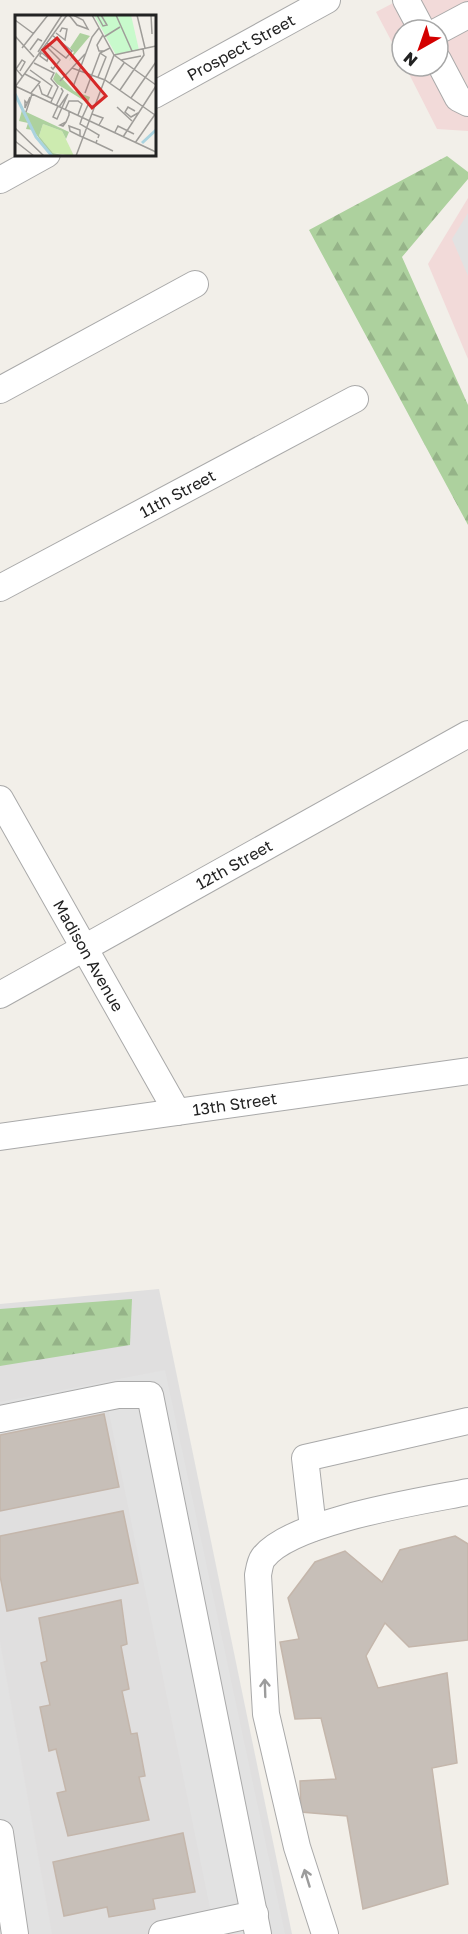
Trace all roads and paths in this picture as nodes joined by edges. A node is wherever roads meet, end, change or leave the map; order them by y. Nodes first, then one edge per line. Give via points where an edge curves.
1 (327, 0) edge
2 (406, 0) edge
3 (468, 15) edge
4 (416, 18) edge
5 (450, 25) edge
6 (447, 78) edge
7 (156, 94) edge
8 (468, 103) edge
9 (43, 156) edge
10 (0, 180) edge
11 (195, 284) dead end
12 (0, 390) edge
13 (355, 399) dead end
14 (0, 588) edge
15 (468, 734) edge
16 (0, 799) edge
17 (84, 948) junction
18 (0, 995) edge
19 (468, 1071) edge
20 (177, 1112) junction
21 (0, 1137) edge
22 (0, 1419) edge
23 (468, 1421) edge
24 (468, 1492) edge
25 (313, 1528) junction
26 (0, 1833) edge
27 (257, 1924) edge
28 (15, 1934) edge
29 (162, 1934) edge
30 (324, 1934) edge

1 - 7 street, Prospect Street
2 - 4 street
3 - 5 street
6 - 8 street via 458,98
9 - 10 street
11 - 12 street
13 - 14 street, 11th Street
15 - 17 street, 12th Street
16 - 17 street, Madison Avenue
17 - 18 street, 12th Street
17 - 20 street, Madison Avenue
19 - 20 street, 13th Street
20 - 21 street, 13th Street
22 - 27 street via 118,1395 150,1395
23 - 25 street via 304,1458
24 - 25 street via 398,1505
30 -> 25 street via 295,1837 266,1714 258,1575 261,1560 272,1548
26 - 28 street
27 - 29 street

